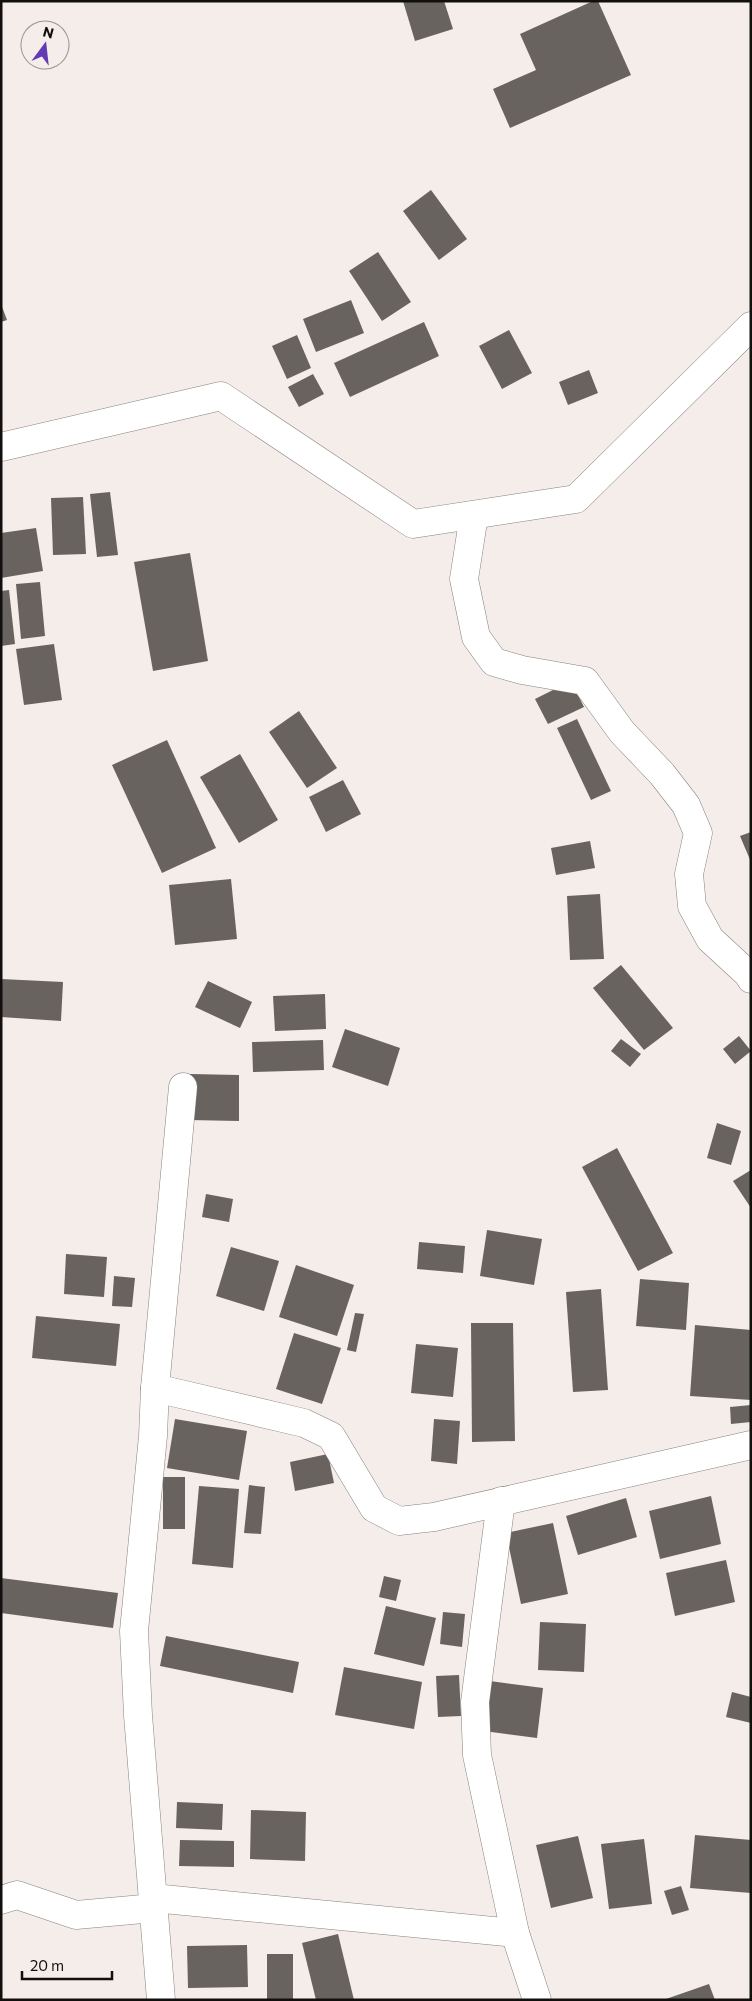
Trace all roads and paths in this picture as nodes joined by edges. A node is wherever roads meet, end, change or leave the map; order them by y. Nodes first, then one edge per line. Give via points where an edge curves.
1 (751, 326) edge
2 (1, 447) edge
3 (474, 514) junction
4 (751, 979) edge
5 (183, 1087) dead end
6 (155, 1388) junction
7 (751, 1445) edge
8 (501, 1501) junction
9 (1, 1900) edge
10 (153, 1903) junction
11 (516, 1933) junction
12 (161, 2000) edge
13 (537, 2000) edge

1 - 3 street via 576,499
2 - 3 street via 222,396 412,524
3 - 4 street via 464,579 476,637 494,662 585,681 622,732 662,774 686,805 698,833 689,874 692,906 710,939
5 - 6 street
6 - 8 street via 304,1424 331,1436 374,1508 399,1521 434,1517
6 - 10 street via 134,1631
7 - 8 street
8 - 11 street via 475,1702 477,1755
9 - 10 street via 17,1895 76,1915
10 - 11 street
10 - 12 street
11 - 13 street

